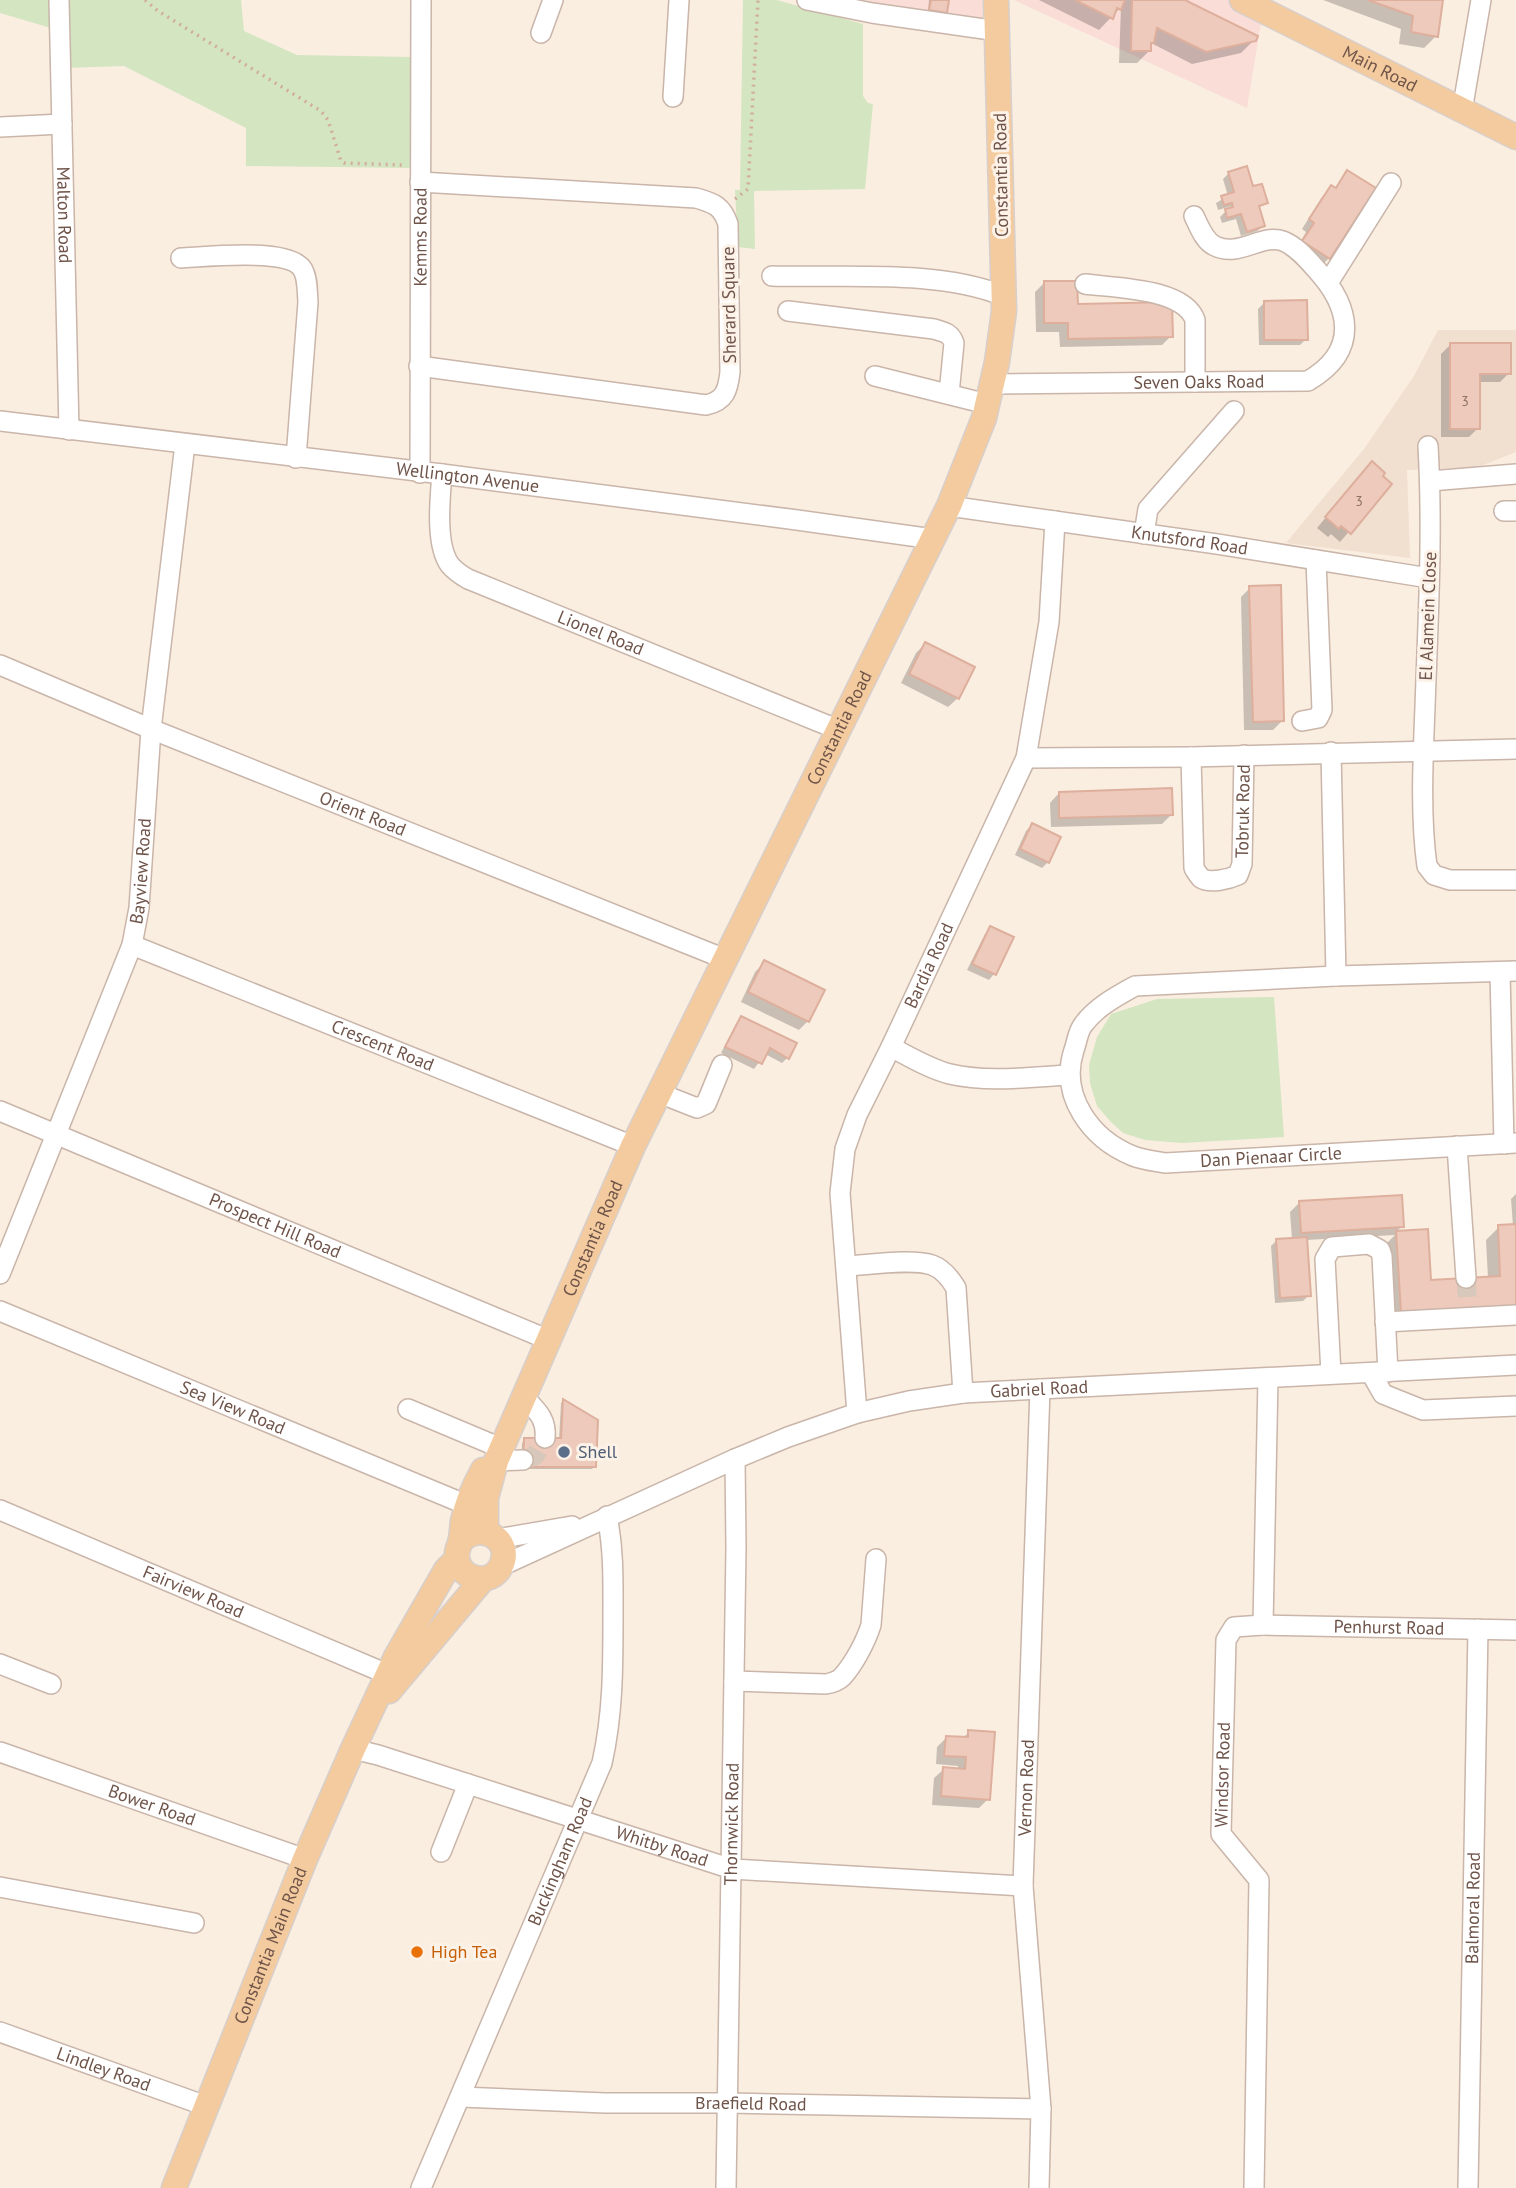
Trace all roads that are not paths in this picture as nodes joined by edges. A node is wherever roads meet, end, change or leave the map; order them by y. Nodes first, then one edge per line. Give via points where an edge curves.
1 (59, 0) edge
2 (421, 0) edge
3 (553, 0) edge
4 (679, 0) edge
5 (807, 0) edge
6 (996, 0) edge
7 (1480, 0) edge
8 (1258, 4) edge
9 (998, 31) junction
10 (541, 33) dead end
11 (673, 97) dead end
12 (1462, 111) junction
13 (62, 124) junction
14 (0, 127) edge
15 (1516, 138) edge
16 (419, 182) junction
17 (1391, 183) dead end
18 (1194, 216) dead end
19 (181, 258) dead end
20 (772, 276) dead end
21 (1085, 284) dead end
22 (1333, 291) junction
23 (1004, 296) junction
24 (788, 311) dead end
25 (419, 366) junction
26 (875, 376) dead end
27 (1195, 382) junction
28 (949, 394) junction
29 (990, 394) junction
30 (1234, 411) dead end
31 (0, 421) edge
32 (69, 430) junction
33 (185, 444) junction
34 (1429, 446) dead end
35 (296, 458) junction
36 (420, 473) junction
37 (442, 474) junction
38 (1516, 474) edge
39 (1430, 481) junction
40 (949, 506) junction
41 (1055, 521) junction
42 (1144, 534) junction
43 (933, 540) junction
44 (1315, 560) junction
45 (1429, 578) junction
46 (2, 672) edge
47 (1303, 721) dead end
48 (151, 729) junction
49 (839, 730) junction
50 (1516, 749) edge
51 (1423, 751) junction
52 (1331, 752) junction
53 (1244, 755) junction
54 (1191, 757) junction
55 (1026, 758) junction
56 (1516, 880) edge
57 (132, 945) junction
58 (725, 959) junction
59 (1508, 972) edge
60 (1336, 975) junction
61 (891, 1047) junction
62 (722, 1065) dead end
63 (1069, 1075) junction
64 (659, 1093) junction
65 (0, 1111) edge
66 (56, 1134) junction
67 (1510, 1143) edge
68 (633, 1146) junction
69 (1457, 1146) junction
70 (846, 1266) junction
71 (0, 1274) edge
72 (1466, 1278) tunnel mouth
73 (0, 1311) edge
74 (1516, 1315) edge
75 (1385, 1322) junction
76 (549, 1340) junction
77 (1516, 1365) edge
78 (1379, 1372) junction
79 (1331, 1374) junction
80 (1268, 1378) junction
81 (1040, 1389) junction
82 (963, 1393) junction
83 (1516, 1406) edge
84 (518, 1407) junction
85 (408, 1409) dead end
86 (857, 1413) junction
87 (545, 1438) dead end
88 (496, 1453) junction
89 (735, 1459) junction
90 (523, 1460) dead end
91 (467, 1505) junction
92 (0, 1510) edge
93 (607, 1516) junction
94 (587, 1525) junction
95 (492, 1536) junction
96 (458, 1551) junction
97 (876, 1559) dead end
98 (492, 1572) junction
99 (1263, 1625) junction
100 (1478, 1629) junction
101 (1516, 1630) edge
102 (0, 1664) edge
103 (387, 1674) junction
104 (734, 1681) junction
105 (51, 1684) dead end
106 (373, 1706) junction
107 (353, 1749) junction
108 (0, 1752) edge
109 (468, 1784) junction
110 (577, 1819) junction
111 (441, 1852) dead end
112 (305, 1859) junction
113 (732, 1868) junction
114 (1023, 1886) junction
115 (0, 1887) edge
116 (194, 1923) dead end
117 (0, 2032) edge
118 (461, 2097) junction
119 (728, 2102) junction
120 (206, 2106) junction
121 (1041, 2109) junction
122 (174, 2188) edge
123 (421, 2188) edge
124 (726, 2188) edge
125 (1039, 2188) edge
126 (1254, 2188) edge
127 (1468, 2188) edge

1 - 13 street, Malton Road
2 - 16 street, Kemms Road
3 - 10 street
4 - 11 street
5 - 9 street
6 - 9 main road, Constantia Road
7 - 12 street
8 - 12 main road, Main Road
9 - 23 main road, Constantia Road
12 - 15 main road, Main Road
13 - 14 street
13 - 32 street, Malton Road
16 - 25 street, Kemms Road
16 - 25 street, Sherard Square via 712,202 723,209 728,223 730,372 725,395 706,405
17 - 22 street
18 - 22 street via 1207,240 1226,250 1271,239 1288,243
19 - 35 street via 274,256 302,268 307,302
20 - 23 street via 929,280 976,286
21 - 27 street via 1156,294 1186,305 1195,320
22 - 27 street, Seven Oaks Road via 1345,329 1338,352 1324,372 1308,381
23 - 29 main road, Constantia Road via 1002,337
24 - 28 street via 946,332 954,343
25 - 36 street, Kemms Road
26 - 28 street, Seven Oaks Road
27 - 29 street, Seven Oaks Road
28 - 29 street, Seven Oaks Road
29 - 40 main road, Constantia Road
30 - 42 street via 1149,509
31 - 32 street, Wellington Avenue
32 - 33 street, Wellington Avenue
33 - 35 street, Wellington Avenue
33 - 48 street, Bayview Road
34 - 39 street, El Alamein Close
35 - 36 street, Wellington Avenue
36 - 37 street, Wellington Avenue
37 - 43 street, Wellington Avenue
37 - 49 street, Lionel Road via 441,536 449,563 457,572
38 - 39 street
39 - 45 street, El Alamein Close
40 - 41 street, Knutsford Road
40 - 43 main road, Constantia Road
41 - 42 street, Knutsford Road
41 - 55 street, Bardia Road via 1049,622
42 - 44 street, Knutsford Road
43 - 49 main road, Constantia Road
44 - 45 street, Knutsford Road
44 - 47 street via 1322,710 1318,719
45 - 51 street, El Alamein Close
46 - 48 street, Orient Road
48 - 57 street, Bayview Road via 139,908
48 - 58 street, Orient Road
49 - 58 main road, Constantia Road
50 - 51 street, Tobruk Road
51 - 52 street, Tobruk Road
51 - 56 street via 1427,866 1434,875 1450,880
52 - 53 street, Tobruk Road
52 - 60 street
53 - 54 street, Tobruk Road
53 - 54 street, Tobruk Road via 1242,864 1238,875 1209,880 1194,868
54 - 55 street, Tobruk Road
55 - 61 street, Bardia Road
57 - 66 street, Bayview Road
57 - 68 street, Crescent Road
58 - 64 main road, Constantia Road
59 - 60 street
59 - 67 street
60 - 63 street via 1135,986 1107,1002 1082,1026
61 - 63 street via 950,1074 991,1078
61 - 70 street, Bardia Road via 845,1149 840,1193
62 - 64 street via 702,1108
63 - 69 street, Dan Pienaar Circle via 1086,1123 1110,1144 1135,1157 1164,1163
64 - 68 main road, Constantia Road
65 - 66 street, Prospect Hill Road
66 - 71 street, Bayview Road
66 - 76 street, Prospect Hill Road
67 - 69 street, Dan Pienaar Circle
68 - 76 main road, Constantia Road
69 - 72 street
70 - 82 street via 916,1262 932,1265 950,1278 956,1288
70 - 86 street, Bardia Road
73 - 91 street, Sea View Road
74 - 75 street via 1468,1314
75 - 78 street
75 - 79 street via 1380,1250 1369,1244 1332,1247 1325,1259
76 - 84 main road, Constantia Road
77 - 78 street, Gabriel Road
78 - 79 street, Gabriel Road
78 - 83 street via 1382,1394 1423,1410
79 - 80 street, Gabriel Road
80 - 81 street, Gabriel Road
80 - 99 street
81 - 82 street, Gabriel Road
81 - 114 street, Vernon Road
82 - 86 street, Gabriel Road
84 - 87 street via 543,1417
84 - 88 main road, Constantia Road
85 - 88 street
86 - 89 street, Gabriel Road
88 - 90 street
88 - 91 main road, Constantia Road
88 - 95 main road, Constantia Road via 486,1498
89 - 93 street, Gabriel Road
89 - 104 street, Thornwick Road
91 - 96 main road, Constantia Road
92 - 103 street, Fairview Road
93 - 94 street, Gabriel Road
93 - 110 street, Buckingham Road via 614,1562 614,1689 602,1763
94 - 95 street, Gabriel Road
94 - 98 street, Gabriel Road
95 - 96 main road via 471,1533
95 - 98 main road via 503,1551
96 - 98 main road via 463,1572 476,1579
96 - 103 main road, Constantia Main Road
97 - 104 street via 869,1633 843,1676 826,1684
98 - 106 main road, Constantia Main Road
99 - 100 street, Penhurst Road
99 - 126 street, Windsor Road via 1234,1627 1226,1640 1221,1834 1259,1880
100 - 101 street, Penhurst Road
100 - 127 street, Balmoral Road
102 - 105 street
103 - 106 main road, Constantia Main Road
104 - 113 street, Thornwick Road
106 - 107 main road, Constantia Main Road
107 - 109 street, Whitby Road
107 - 112 main road, Constantia Main Road
108 - 112 street, Bower Road
109 - 110 street, Whitby Road
109 - 111 street
110 - 113 street, Whitby Road
110 - 118 street, Buckingham Road
112 - 120 main road, Constantia Main Road
113 - 114 street, Whitby Road
113 - 119 street, Thornwick Road
114 - 121 street, Vernon Road
115 - 116 street
117 - 120 street, Lindley Road
118 - 119 street, Braefield Road
118 - 123 street, Buckingham Road
119 - 121 street, Braefield Road
119 - 124 street, Thornwick Road
120 - 122 main road, Constantia Main Road
121 - 125 street, Vernon Road

